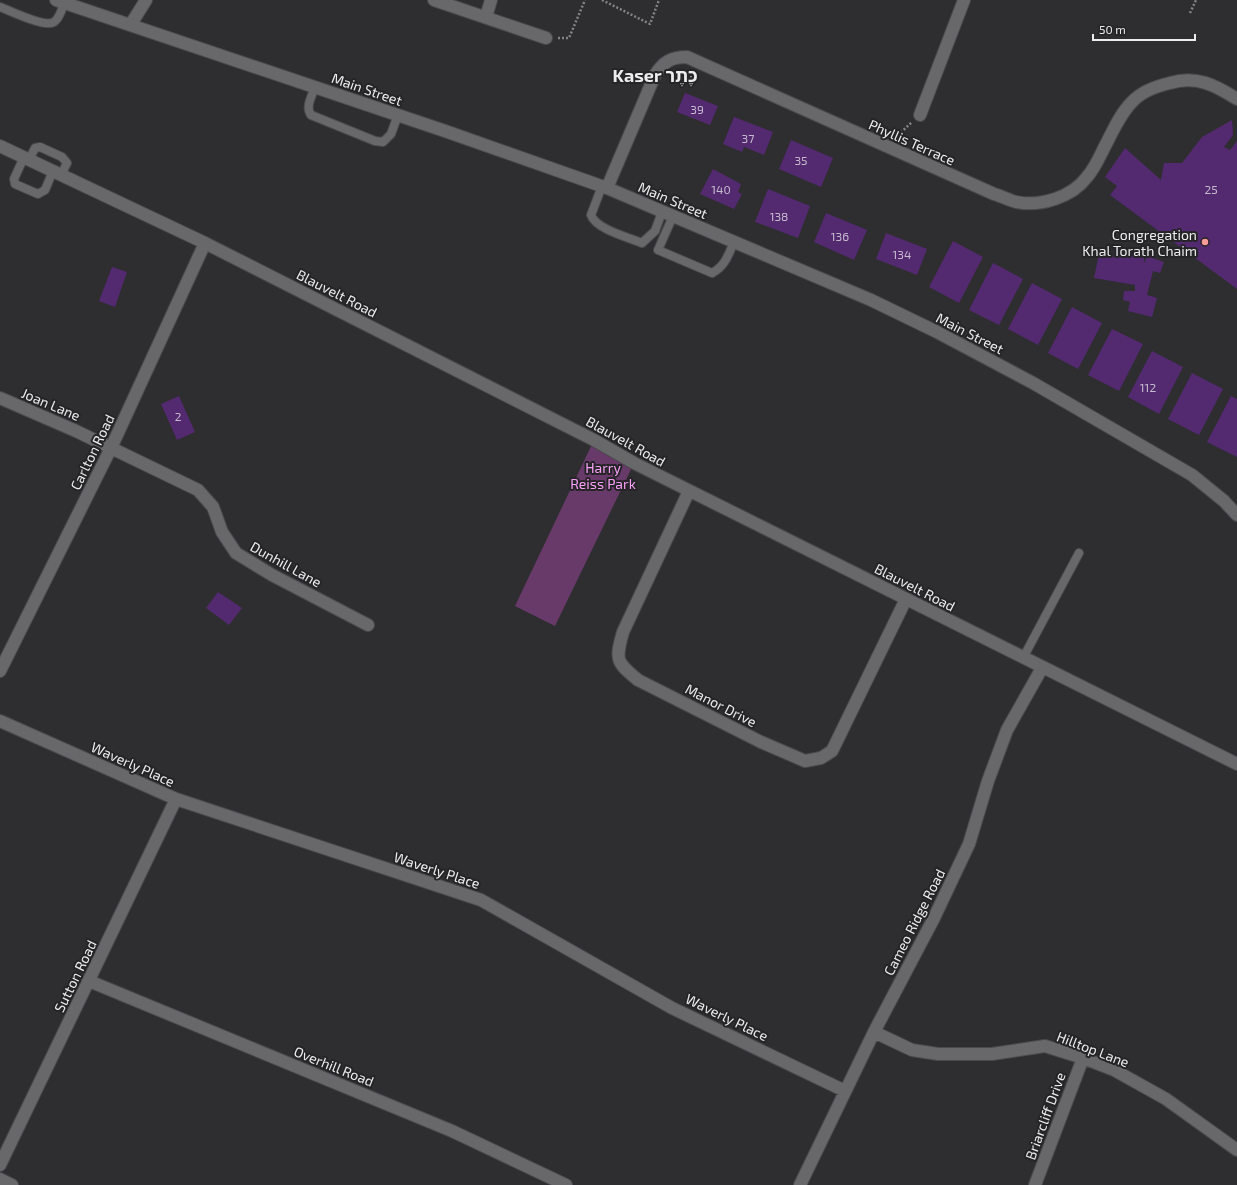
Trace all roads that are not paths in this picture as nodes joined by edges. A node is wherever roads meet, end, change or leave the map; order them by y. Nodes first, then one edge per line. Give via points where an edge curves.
1 (146, 0) edge
2 (434, 0) edge
3 (491, 0) edge
4 (964, 0) edge
5 (60, 1) edge
6 (0, 7) edge
7 (486, 17) junction
8 (131, 24) junction
9 (546, 38) road end
10 (315, 87) junction
11 (1237, 99) edge
12 (398, 115) junction
13 (920, 115) road end
14 (0, 146) edge
15 (27, 159) junction
16 (57, 173) junction
17 (604, 187) junction
18 (667, 214) junction
19 (205, 242) junction
20 (734, 242) junction
21 (0, 398) edge
22 (111, 448) junction
23 (689, 491) junction
24 (1237, 515) edge
25 (1079, 553) dead end
26 (906, 599) junction
27 (368, 625) dead end
28 (1022, 658) junction
29 (1042, 668) junction
30 (0, 671) edge
31 (0, 721) edge
32 (1237, 764) edge
33 (176, 799) junction
34 (89, 981) junction
35 (874, 1032) junction
36 (1082, 1058) junction
37 (845, 1091) junction
38 (1237, 1150) edge
39 (0, 1165) edge
40 (0, 1179) edge
41 (12, 1185) edge
42 (566, 1185) edge
43 (800, 1185) edge
44 (1035, 1185) edge

1 - 8 street
2 - 7 street
3 - 7 street
4 - 13 street
5 - 6 lane via 59,18 46,24
5 - 8 street, Main Street
7 - 9 street
8 - 10 street, Main Street
10 - 12 street, Main Street
10 - 12 lane via 308,106 311,115 375,141 383,142 391,134
11 - 17 street, Phyllis Terrace via 1203,81 1182,79 1162,84 1141,95 1132,101 1120,117 1087,178 1073,191 1038,204 1017,202 994,194 687,57 678,57 669,59 654,75
12 - 17 street, Main Street
14 - 15 street, Blauvelt Road
15 - 16 street, Blauvelt Road
15 - 16 lane via 35,148 40,147 62,157 67,163
15 - 16 lane via 14,179 15,184 38,194 45,190
16 - 19 street, Blauvelt Road
17 - 18 street, Main Street
17 - 18 lane via 591,215 593,221 610,230 642,243 655,231
18 - 20 street, Main Street
18 - 20 lane via 658,250 696,267 712,273 720,268 726,262
19 - 22 street, Carlton Road
19 - 23 street, Blauvelt Road via 588,436
20 - 24 street, Main Street via 871,300 1033,383 1192,475
21 - 22 street, Joan Lane
22 - 27 street, Dunhill Lane via 198,490 213,507 222,532 236,554
22 - 30 street, Carlton Road
23 - 26 street, Blauvelt Road
23 - 26 street, Manor Drive via 623,632 618,650 621,666 638,680 761,742 805,761 821,758 832,751
25 - 28 lane
26 - 28 street, Blauvelt Road
28 - 29 street, Blauvelt Road
29 - 32 street, Blauvelt Road
29 - 35 street, Cameo Ridge Road via 1007,730 969,844 934,918
31 - 33 street, Waverly Place
33 - 34 street, Sutton Road
33 - 37 street, Waverly Place via 481,900 672,1008
34 - 39 street, Sutton Road
34 - 42 street, Overhill Road via 452,1131
35 - 36 street, Hilltop Lane via 912,1050 938,1054 992,1054 1045,1046
35 - 37 street, Cameo Ridge Road
36 - 38 street, Hilltop Lane via 1114,1070 1166,1098
36 - 44 street, Briarcliff Drive
37 - 43 street, Cameo Ridge Road
40 - 41 street

